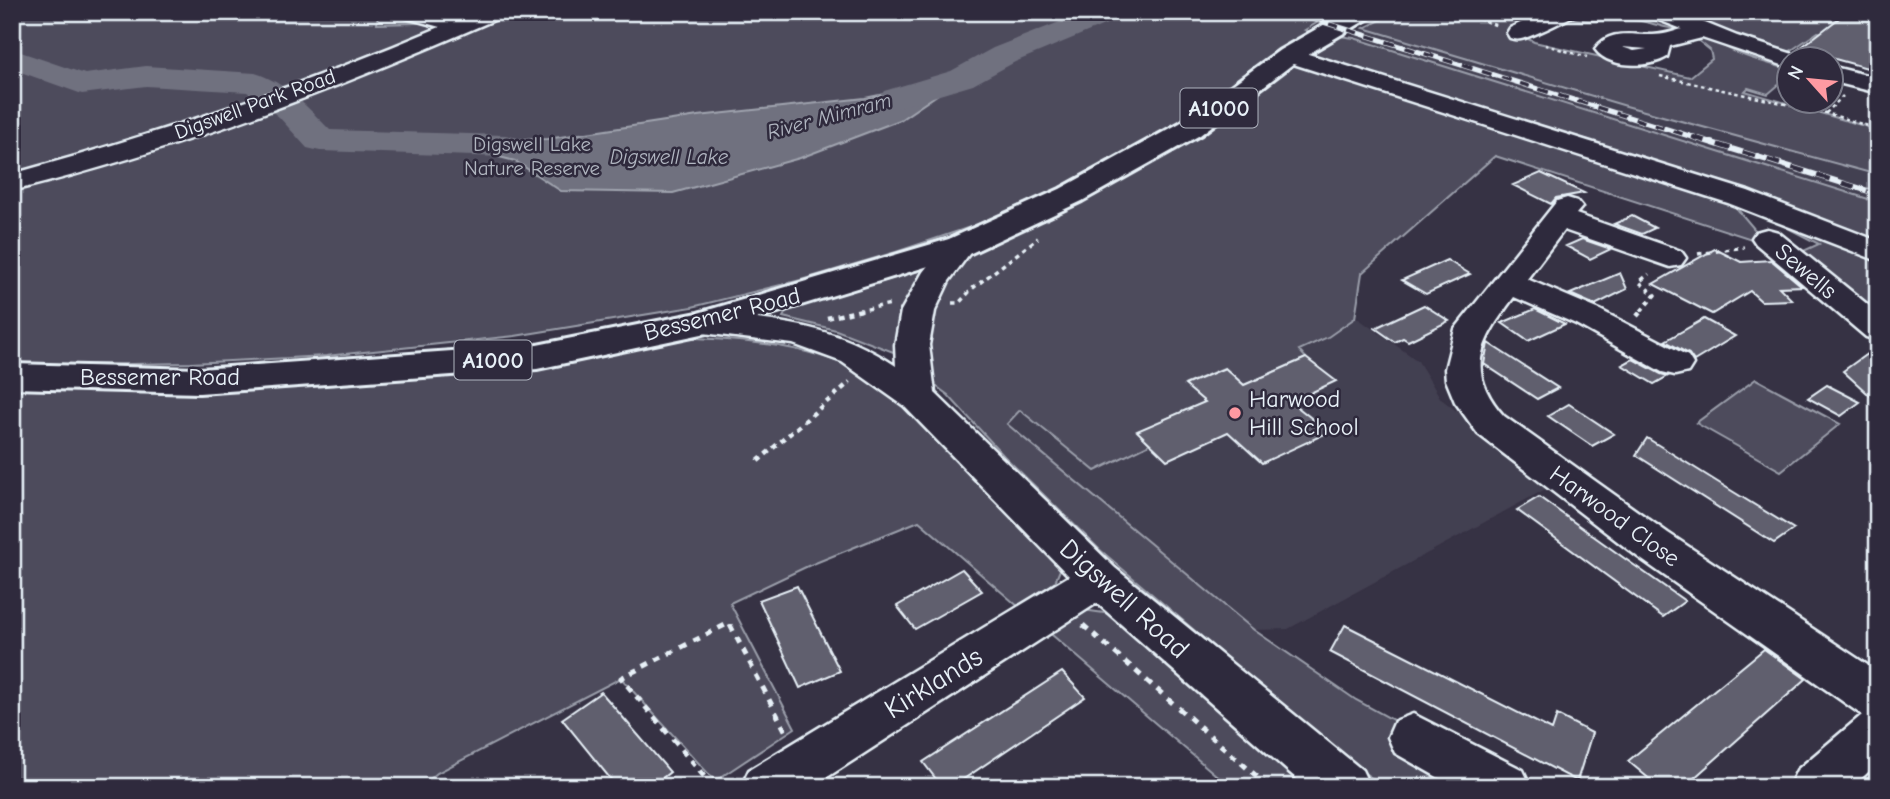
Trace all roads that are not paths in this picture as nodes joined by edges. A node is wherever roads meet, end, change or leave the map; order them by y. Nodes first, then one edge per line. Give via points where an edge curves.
1 (411, 12) edge
2 (493, 12) edge
3 (1363, 12) edge
4 (1567, 12) edge
5 (1659, 12) edge
6 (460, 26) junction
7 (1702, 30) junction
8 (1518, 33) dead end
9 (1653, 42) dead end
10 (1289, 55) junction
11 (1774, 55) edge
12 (1844, 77) edge
13 (1878, 86) edge
14 (12, 183) edge
15 (1767, 238) dead end
16 (960, 246) junction
17 (1878, 252) edge
18 (1670, 258) dead end
19 (1507, 282) junction
20 (703, 323) junction
21 (1878, 330) edge
22 (1675, 364) dead end
23 (12, 376) edge
24 (917, 397) junction
25 (1100, 580) junction
26 (1878, 699) edge
27 (1878, 731) edge
28 (1413, 737) dead end
29 (784, 776) edge
30 (1343, 787) edge
31 (1505, 787) edge
32 (1815, 787) edge

1 - 6 street
2 - 6 street, Digswell Park Road
3 - 10 main road, Bessemer Road / A1000
4 - 8 street
5 - 7 street
6 - 14 street, Digswell Park Road via 218,119
7 - 9 street
7 - 11 street
10 - 16 main road, Bessemer Road / A1000 via 1190,128 1071,195
10 - 17 street via 1738,197
12 - 13 street
15 - 21 street, Sewells
16 - 20 main road, Bessemer Road / A1000
16 - 24 street via 934,279 918,311 912,345
18 - 19 street, Harwood Close via 1562,213
19 - 22 street
19 - 26 street, Harwood Close via 1472,329 1464,349 1462,372 1474,407 1491,425 1653,545
20 - 23 main road, Bessemer Road / A1000 via 523,358 199,381
20 - 24 street, Digswell Road via 798,334 854,354
24 - 25 street, Digswell Road
25 - 29 street, Kirklands
25 - 30 street, Digswell Road
27 - 32 street
28 - 31 street

